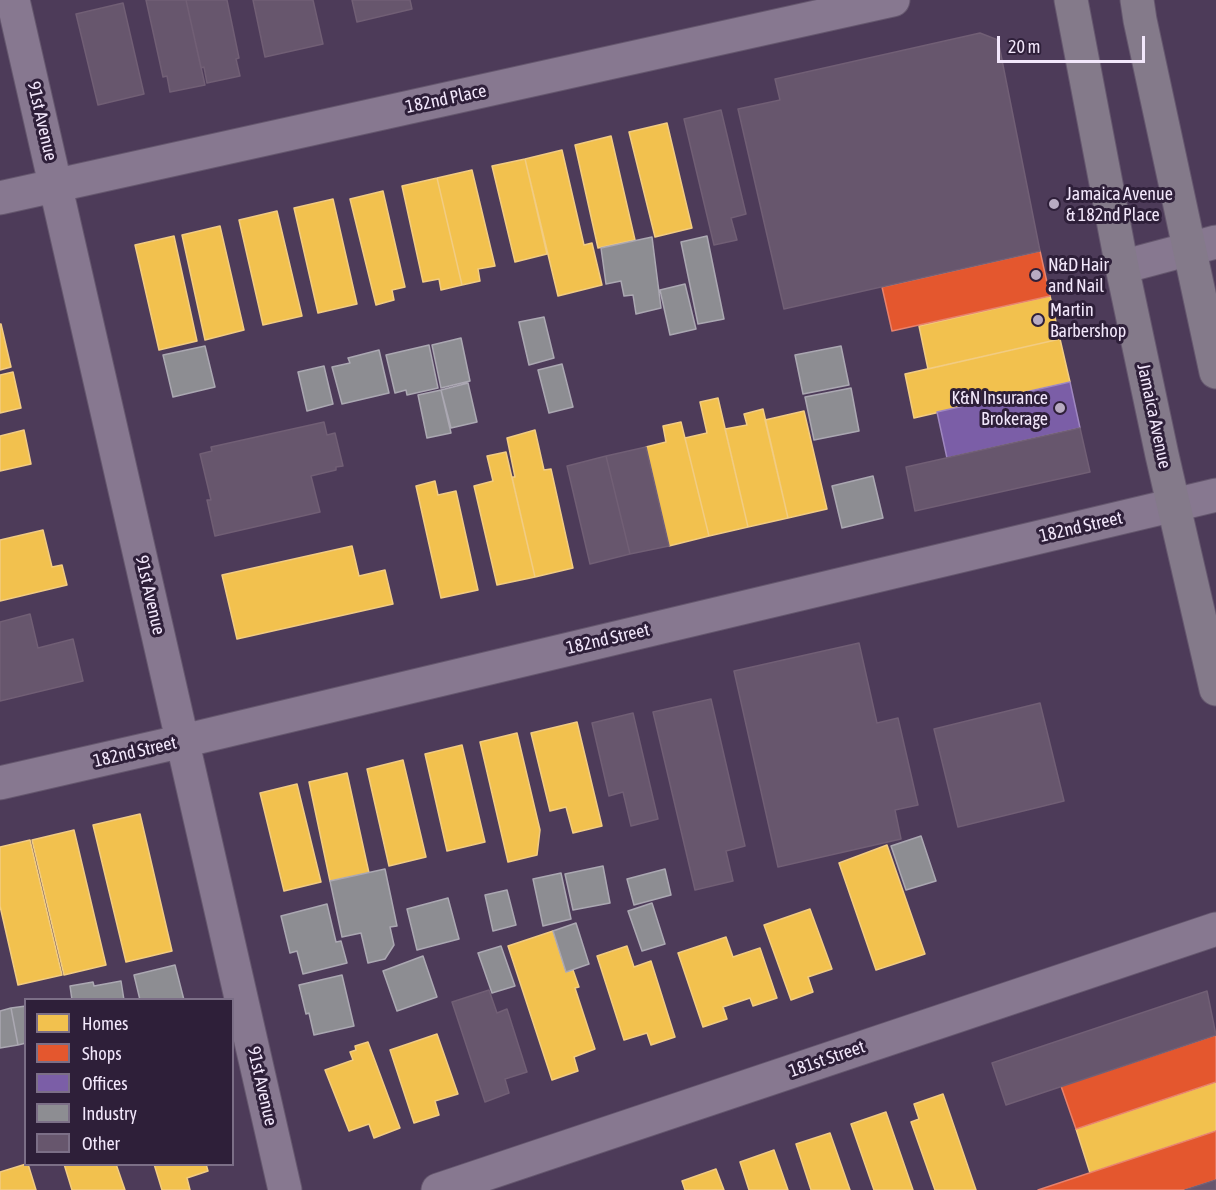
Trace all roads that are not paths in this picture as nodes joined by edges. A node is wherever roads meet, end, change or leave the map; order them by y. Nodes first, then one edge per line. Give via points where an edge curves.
1 (13, 0) edge
2 (893, 0) edge
3 (1071, 0) edge
4 (1137, 0) edge
5 (57, 185) junction
6 (0, 198) edge
7 (1203, 246) edge
8 (1122, 267) junction
9 (1216, 372) edge
10 (1216, 495) edge
11 (1173, 506) junction
12 (1216, 689) edge
13 (183, 741) junction
14 (0, 783) edge
15 (1216, 929) edge
16 (285, 1190) edge
17 (438, 1190) edge

1 - 5 street, 91st Avenue
2 - 5 street, 182nd Place
3 - 8 main road, Jamaica Avenue
4 - 7 main road
5 - 6 street, 182nd Place
5 - 13 street, 91st Avenue
7 - 8 street
7 - 9 main road
8 - 11 main road, Jamaica Avenue
10 - 11 street, 182nd Street
11 - 12 main road, Jamaica Avenue
11 - 13 street, 182nd Street
13 - 14 street, 182nd Street
13 - 16 street, 91st Avenue
15 - 17 street, 181st Street

